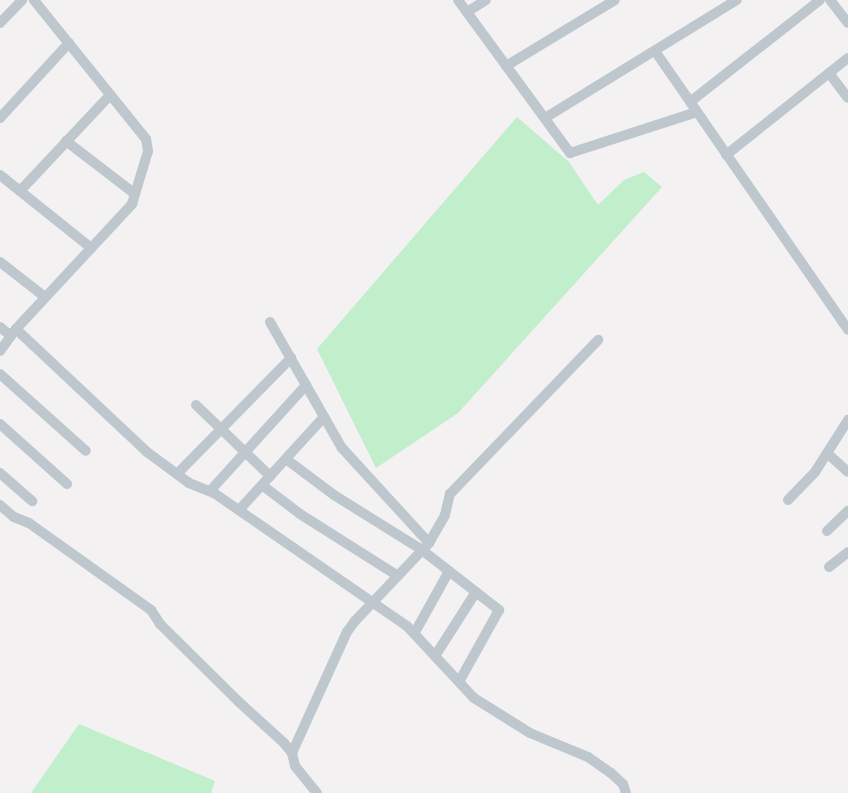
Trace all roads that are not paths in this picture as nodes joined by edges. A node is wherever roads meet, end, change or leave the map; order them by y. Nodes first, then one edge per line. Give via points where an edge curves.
1 (22, 0) edge
2 (34, 0) edge
3 (458, 0) edge
4 (486, 0) edge
5 (614, 0) edge
6 (737, 0) edge
7 (820, 0) edge
8 (830, 0) edge
9 (467, 12) junction
10 (0, 23) edge
11 (848, 23) edge
12 (69, 43) junction
13 (655, 51) junction
14 (848, 58) edge
15 (506, 66) junction
16 (829, 73) junction
17 (110, 94) junction
18 (848, 98) edge
19 (690, 102) junction
20 (697, 112) junction
21 (0, 118) edge
22 (545, 118) junction
23 (66, 141) junction
24 (726, 155) junction
25 (0, 175) edge
26 (20, 191) junction
27 (135, 194) junction
28 (91, 248) junction
29 (0, 262) edge
30 (45, 297) junction
31 (270, 322) dead end
32 (0, 327) edge
33 (848, 330) edge
34 (13, 332) junction
35 (598, 340) dead end
36 (0, 351) edge
37 (291, 358) junction
38 (0, 374) edge
39 (306, 385) junction
40 (196, 405) dead end
41 (324, 417) junction
42 (848, 420) edge
43 (0, 424) edge
44 (221, 429) junction
45 (86, 451) dead end
46 (245, 452) junction
47 (827, 453) junction
48 (286, 459) junction
49 (848, 472) edge
50 (0, 473) edge
51 (177, 474) junction
52 (270, 476) junction
53 (67, 484) dead end
54 (262, 485) junction
55 (210, 491) junction
56 (788, 500) dead end
57 (32, 501) dead end
58 (0, 505) edge
59 (239, 510) junction
60 (848, 512) edge
61 (827, 531) dead end
62 (426, 547) junction
63 (848, 552) edge
64 (828, 567) dead end
65 (449, 571) junction
66 (398, 576) junction
67 (476, 592) junction
68 (374, 603) junction
69 (414, 634) junction
70 (436, 656) junction
71 (459, 682) junction
72 (292, 753) junction
73 (317, 793) edge
74 (626, 793) edge

1 - 10 street
2 - 12 street
3 - 9 street
4 - 9 street
5 - 15 street
6 - 13 street
7 - 19 street
8 - 11 street
9 - 15 street
12 - 17 street
12 - 21 street
13 - 19 street
13 - 22 street
14 - 16 street
15 - 22 street
16 - 18 street
16 - 24 street
17 - 23 street
17 - 27 street via 148,144
19 - 20 street
20 - 22 street via 570,153
20 - 24 street
23 - 26 street
23 - 27 street
24 - 33 street
25 - 26 street
26 - 28 street
27 - 28 street via 132,204
28 - 30 street
29 - 30 street
30 - 34 street
31 - 37 street
32 - 34 street
34 - 36 street
34 - 51 street via 147,452
35 - 62 street via 450,494 445,515
37 - 39 street
37 - 44 street
38 - 45 street
39 - 41 street
39 - 46 street
40 - 44 street
41 - 48 street
41 - 62 street via 342,448
42 - 47 street
43 - 53 street
44 - 46 street
44 - 51 street
46 - 52 street
46 - 55 street
47 - 49 street
47 - 56 street via 815,472
48 - 52 street
48 - 62 street via 334,495
50 - 57 street
51 - 55 street
52 - 54 street
54 - 59 street
54 - 66 street via 300,514
55 - 59 street
58 - 72 street via 151,610 160,624
59 - 68 street
60 - 61 street
62 - 65 street
62 - 66 street
63 - 64 street
65 - 67 street
65 - 69 street
66 - 68 street
67 - 70 street
67 - 71 street via 499,610
68 - 69 street
68 - 72 street via 348,632
69 - 70 street
70 - 71 street
71 - 74 street via 474,698 530,733 588,757 623,784
72 - 73 street via 295,766

